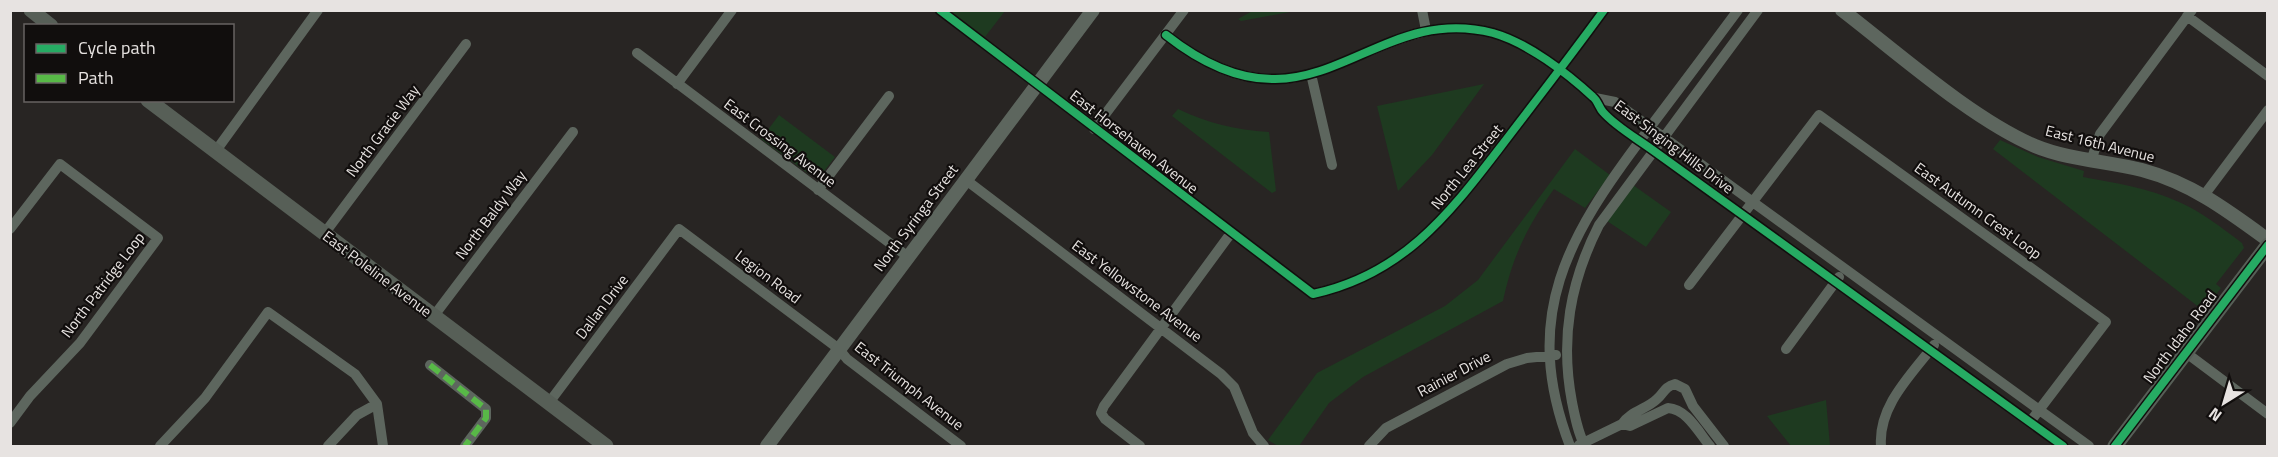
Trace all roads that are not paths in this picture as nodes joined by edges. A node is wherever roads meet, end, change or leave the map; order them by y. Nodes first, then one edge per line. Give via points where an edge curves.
1 (31, 10) edge
2 (318, 10) edge
3 (732, 10) edge
4 (940, 10) edge
5 (1093, 10) edge
6 (1184, 10) edge
7 (1422, 10) edge
8 (1604, 10) edge
9 (1738, 10) edge
10 (1758, 10) edge
11 (1842, 10) edge
12 (2190, 13) edge
13 (48, 24) edge
14 (1426, 30) junction
15 (1166, 36) junction
16 (466, 44) dead end
17 (637, 53) dead end
18 (1559, 71) junction
19 (1311, 74) junction
20 (2268, 76) edge
21 (677, 84) junction
22 (1038, 84) junction
23 (889, 96) dead end
24 (1595, 98) junction
25 (151, 102) edge
26 (2268, 110) edge
27 (1650, 127) junction
28 (1094, 129) junction
29 (573, 132) dead end
30 (1664, 137) junction
31 (1640, 140) junction
32 (1654, 151) junction
33 (215, 152) junction
34 (2091, 160) junction
35 (1332, 165) dead end
36 (966, 180) junction
37 (818, 190) junction
38 (2205, 194) junction
39 (1753, 202) junction
40 (1743, 215) junction
41 (10, 229) edge
42 (679, 229) joint
43 (1231, 233) junction
44 (324, 234) junction
45 (2268, 240) edge
46 (2268, 245) edge
47 (907, 256) junction
48 (1845, 269) junction
49 (1836, 281) junction
50 (1689, 285) dead end
51 (1313, 294) joint
52 (434, 317) junction
53 (1161, 328) junction
54 (1940, 338) junction
55 (1786, 348) dead end
56 (839, 349) junction
57 (1930, 350) junction
58 (2185, 352) junction
59 (1565, 354) junction
60 (1551, 355) junction
61 (430, 365) dead end
62 (377, 404) junction
63 (549, 404) junction
64 (2038, 411) junction
65 (2268, 414) edge
66 (2030, 422) junction
67 (10, 423) edge
68 (1622, 424) junction
69 (1581, 445) edge
70 (160, 447) edge
71 (328, 447) edge
72 (383, 447) edge
73 (465, 447) edge
74 (606, 447) edge
75 (767, 447) edge
76 (962, 447) edge
77 (1140, 447) edge
78 (1264, 447) edge
79 (1369, 447) edge
80 (1570, 447) edge
81 (1710, 447) edge
82 (1724, 447) edge
83 (1881, 447) edge
84 (2063, 447) edge
85 (2089, 447) edge
86 (2115, 447) edge

1 - 13 main road
2 - 33 street
3 - 21 street
4 - 22 street, East Horsehaven Avenue
5 - 22 street, North Syringa Street
6 - 15 street
7 - 14 street
8 - 18 street, North Lea Street
9 - 27 street
10 - 30 street
11 - 34 street, East 16th Avenue via 2009,133 2052,152
12 - 20 street
12 - 34 street via 2100,134
14 - 18 street, East Singing Hills Drive via 1451,28 1494,33
14 - 19 street, East Singing Hills Drive
15 - 19 street, East Singing Hills Drive via 1203,61 1230,73 1274,79
15 - 28 street
16 - 44 street, North Gracie Way
17 - 21 street, East Crossing Avenue
18 - 24 street, East Singing Hills Drive
18 - 51 street, North Lea Street via 1473,186 1428,234 1393,262 1364,277
19 - 35 street
21 - 37 street, East Crossing Avenue
22 - 28 street, East Horsehaven Avenue
22 - 36 street, North Syringa Street
23 - 37 street
24 - 27 street, East Singing Hills Drive via 1615,102
24 - 31 street, East Singing Hills Drive via 1603,112
25 - 33 main road, East Poleline Avenue
26 - 38 street
27 - 30 street, East Singing Hills Drive
27 - 31 street
28 - 43 street, East Horsehaven Avenue
29 - 52 street, North Baldy Way
30 - 32 street
30 - 39 street, East Singing Hills Drive
31 - 32 street, East Singing Hills Drive
31 - 60 street via 1603,190 1570,248 1555,297
32 - 40 street, East Singing Hills Drive
32 - 59 street via 1599,225 1587,250 1571,297
33 - 44 main road, East Poleline Avenue
34 - 38 street, East 16th Avenue via 2143,170
36 - 47 street, North Syringa Street
36 - 53 street, East Yellowstone Avenue
37 - 47 street, East Crossing Avenue
38 - 45 street, East 16th Avenue
39 - 40 street
39 - 48 street, East Singing Hills Drive
39 - 64 street, East Autumn Crest Loop via 1819,115 2106,322
40 - 49 street, East Singing Hills Drive
40 - 50 street
41 - 67 street, North Patridge Loop via 60,164 158,238 80,343
42 - 56 street, Legion Road
42 - 63 street, Dallan Drive
43 - 51 street, East Horsehaven Avenue
43 - 53 street
44 - 52 main road, East Poleline Avenue
46 - 58 main road, North Idaho Road
47 - 56 street, North Syringa Street
48 - 49 street
48 - 54 street, East Singing Hills Drive
49 - 55 street
49 - 57 street, East Singing Hills Drive
52 - 63 main road, East Poleline Avenue
53 - 77 street via 1101,413
53 - 78 street, East Yellowstone Avenue via 1234,387 1252,433
54 - 57 street
54 - 64 street, East Singing Hills Drive
56 - 75 street, North Syringa Street
56 - 76 street, East Triumph Avenue
57 - 66 street, East Singing Hills Drive
57 - 83 street via 1882,418
58 - 65 street
58 - 86 main road, North Idaho Road
59 - 60 street, Rainier Drive
59 - 69 street
60 - 79 street, Rainier Drive via 1507,363 1386,428
60 - 80 street via 1554,391
61 - 73 street via 486,409 486,418
62 - 70 street via 355,374 268,312 205,398
62 - 71 street via 357,415
62 - 72 street
63 - 74 main road, East Poleline Avenue
64 - 66 street, East Autumn Crest Loop
64 - 85 street, East Singing Hills Drive
66 - 84 street, East Singing Hills Drive
68 - 69 street
68 - 81 street via 1630,426 1674,408 1684,414
68 - 82 street via 1675,384 1685,389

